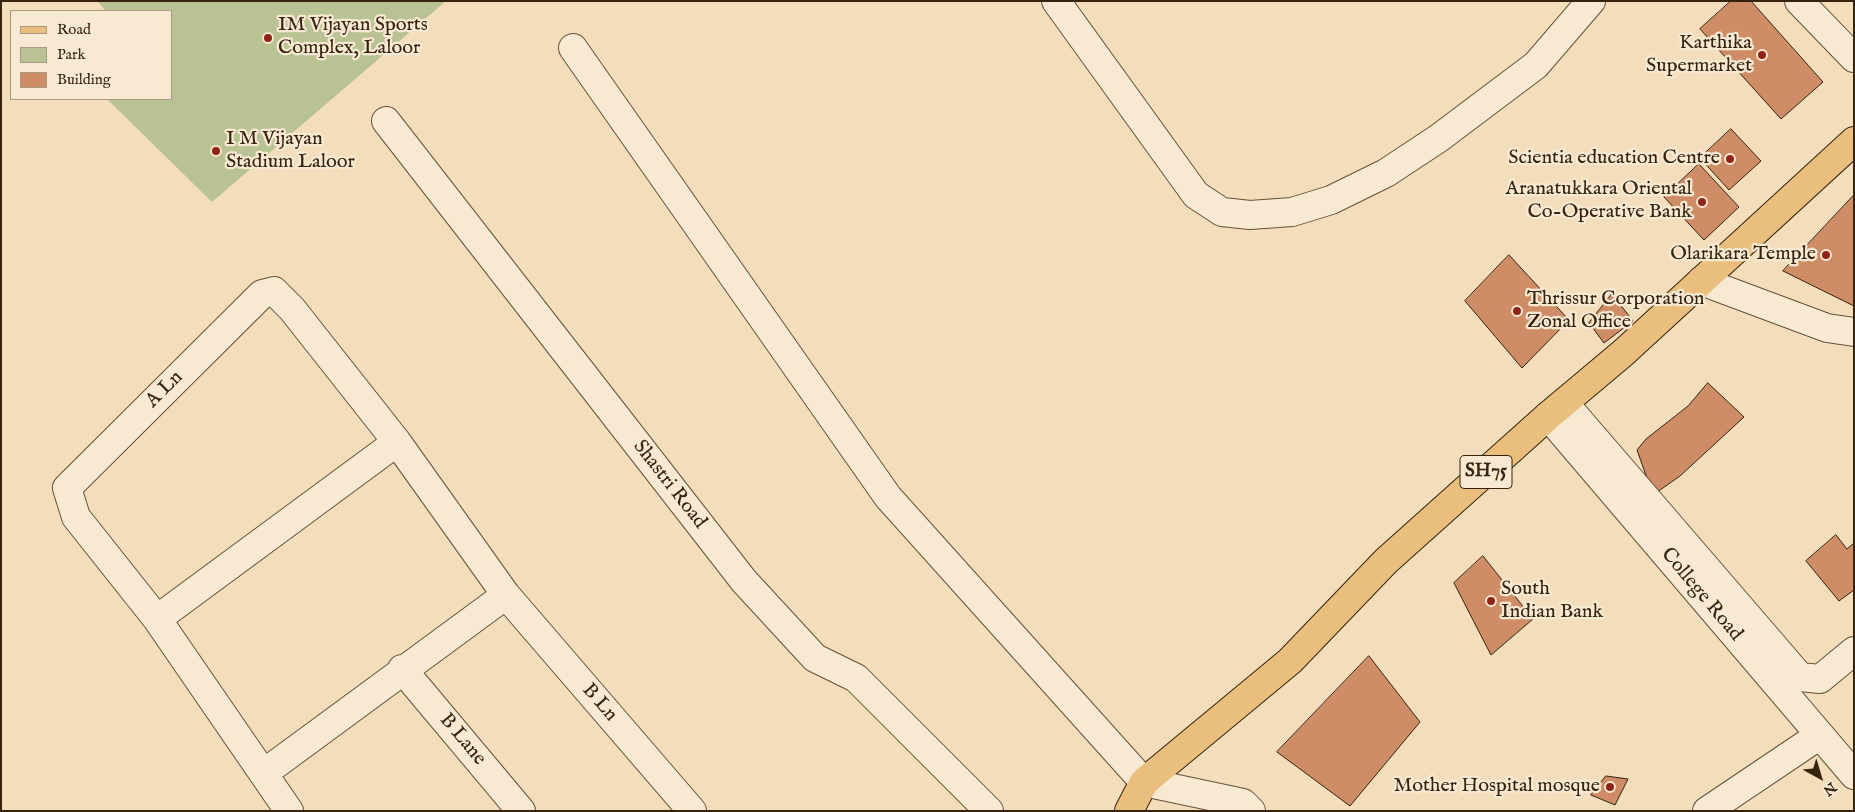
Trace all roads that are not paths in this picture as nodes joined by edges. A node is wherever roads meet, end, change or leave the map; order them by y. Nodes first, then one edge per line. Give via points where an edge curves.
1 (1056, 1) edge
2 (1590, 1) edge
3 (1799, 1) edge
4 (573, 48) dead end
5 (1854, 58) edge
6 (386, 121) dead end
7 (1854, 141) edge
8 (1700, 280) junction
9 (1854, 332) edge
10 (1556, 410) junction
11 (397, 442) junction
12 (506, 595) junction
13 (157, 619) junction
14 (1854, 651) edge
15 (402, 669) junction
16 (1820, 735) junction
17 (264, 773) junction
18 (1854, 774) edge
19 (1144, 782) junction
20 (289, 811) edge
21 (522, 811) edge
22 (692, 811) edge
23 (989, 811) edge
24 (1129, 811) edge
25 (1251, 811) edge
26 (1707, 811) edge

1 - 2 street via 1196,195 1222,212 1250,215 1292,212 1332,200 1386,173 1439,138 1536,65
3 - 5 street
4 - 19 street via 888,497
6 - 23 street, Shastri Road via 744,581 815,658 856,678
7 - 8 main road, SH75
8 - 9 street via 1827,328
8 - 10 main road, SH75 via 1623,353
10 - 14 street via 1800,677 1820,679
10 - 16 street, College Road
10 - 19 main road, SH75 via 1386,561 1290,661
11 - 12 street, A Ln
11 - 13 street
11 - 13 street, A Ln via 292,309 274,291 262,294 67,488 76,518
12 - 15 street
12 - 22 street, B Ln
13 - 17 street, A Ln
15 - 17 street
15 - 21 street, B Lane
16 - 18 street, College Road
16 - 26 street
17 - 20 street, A Ln
19 - 24 main road, SH75
19 - 25 street via 1243,803

